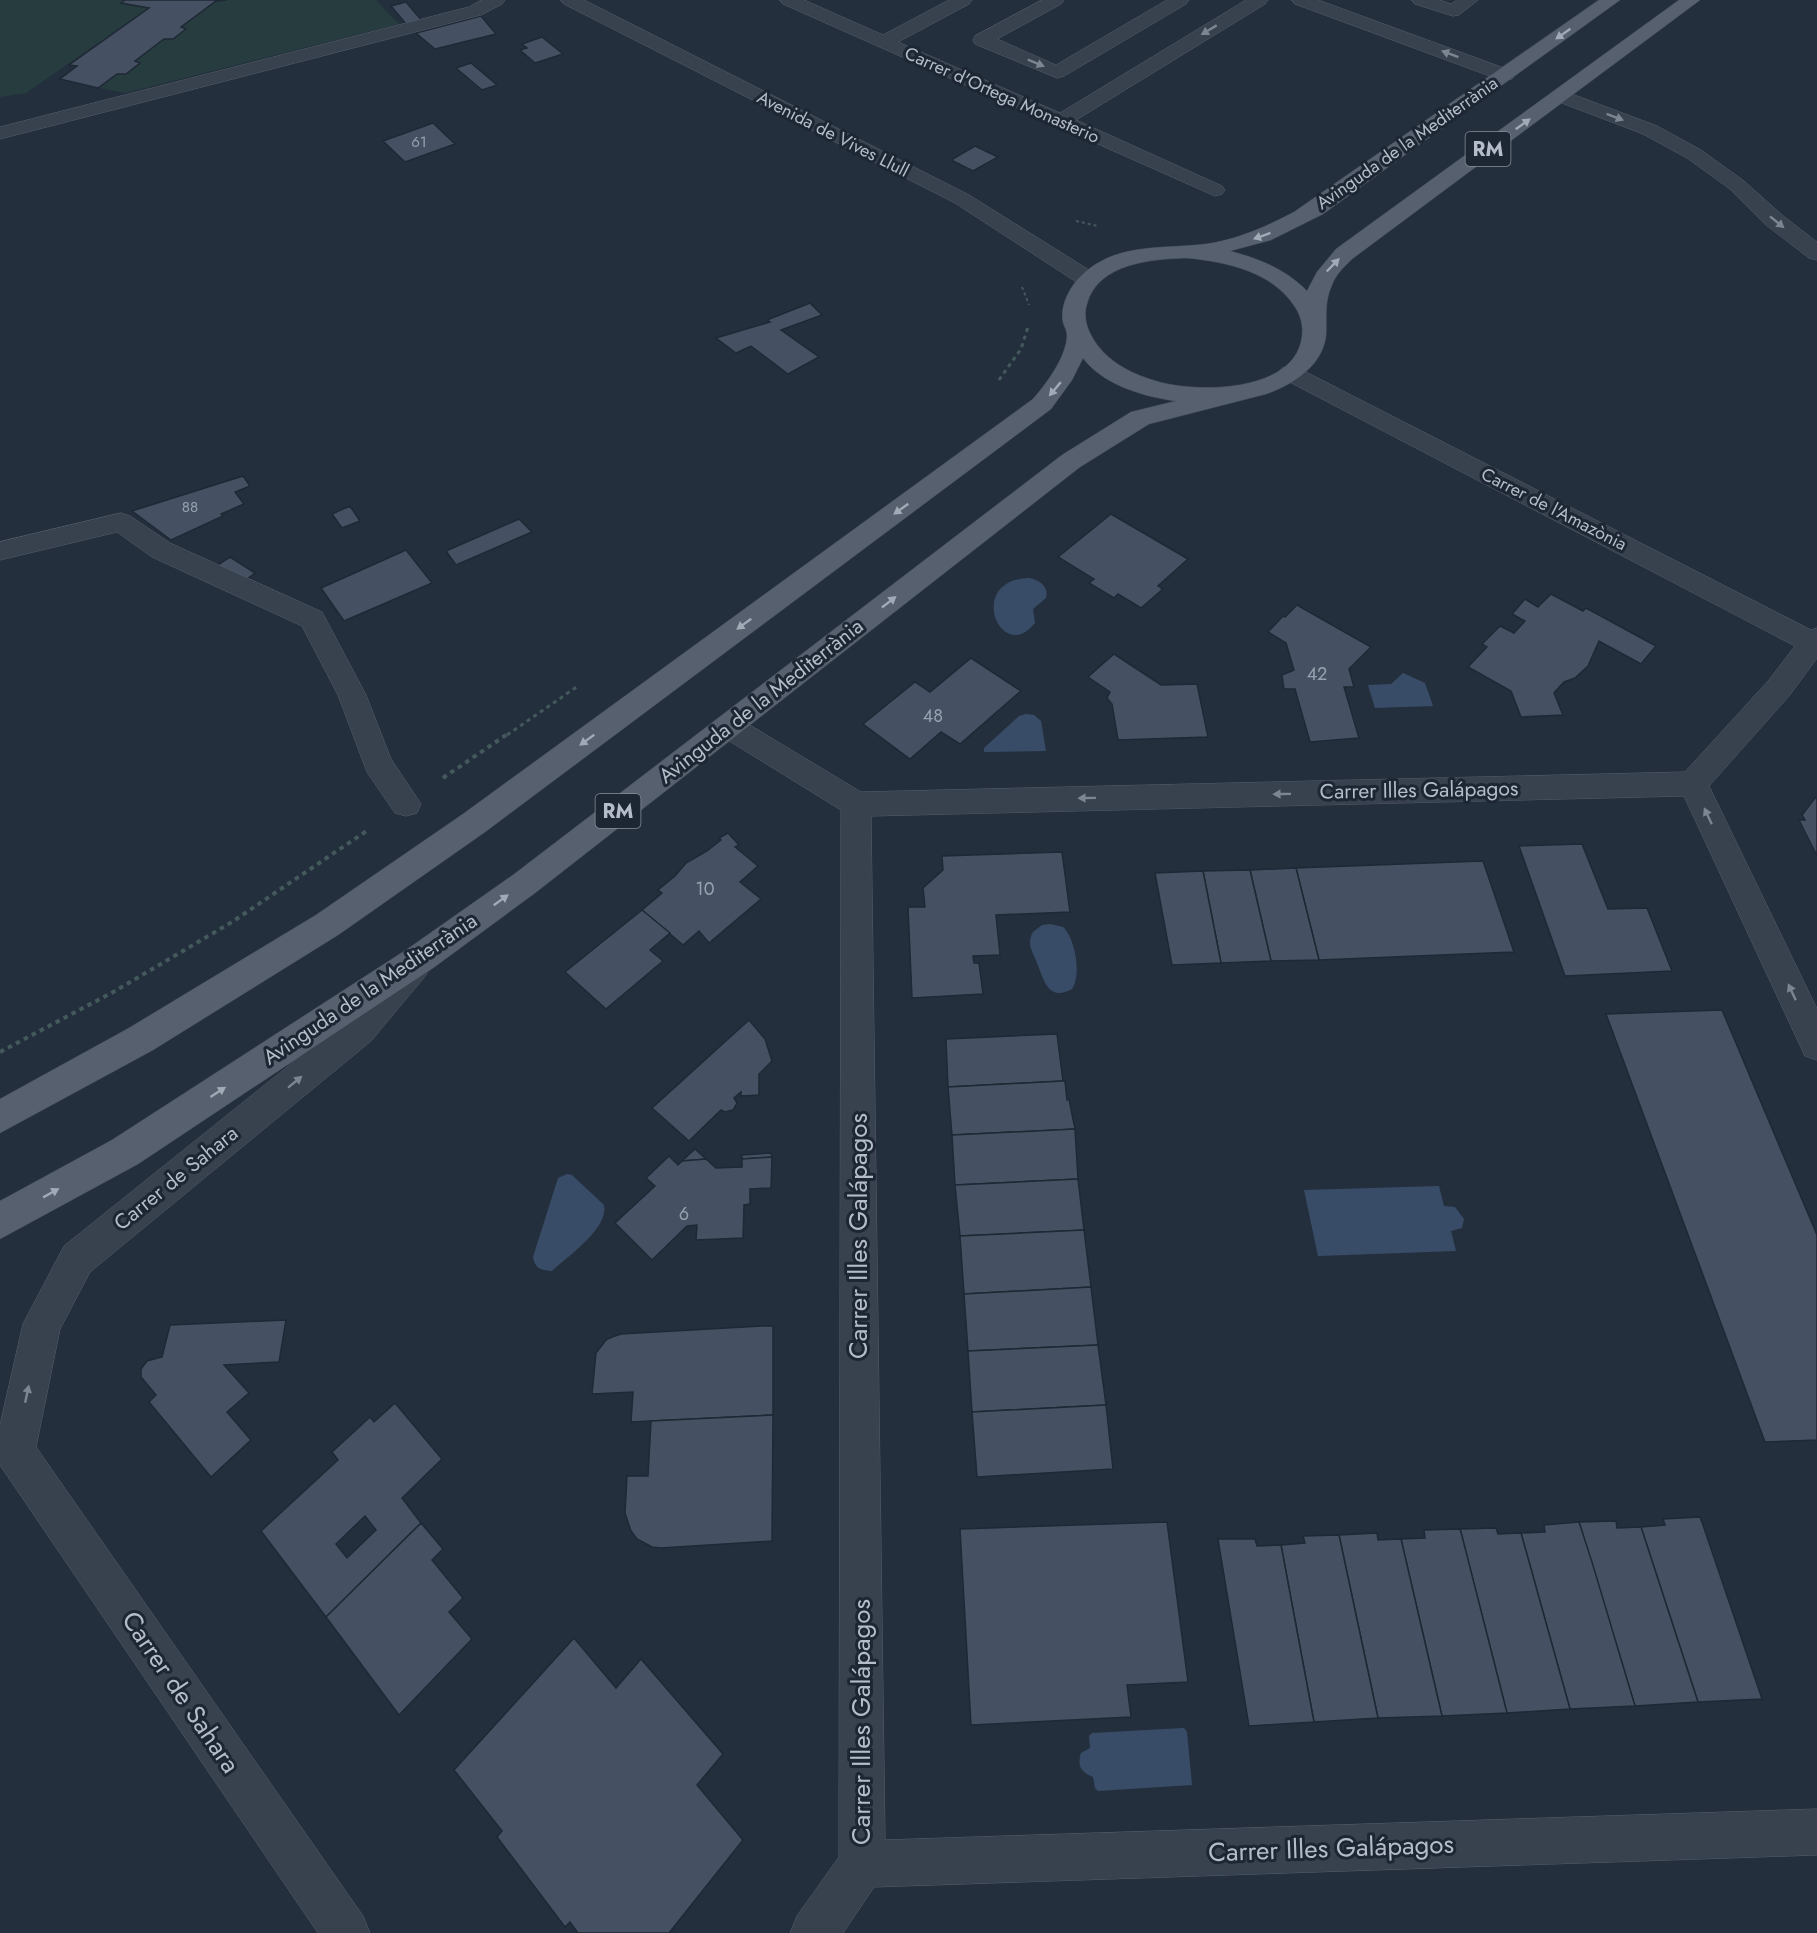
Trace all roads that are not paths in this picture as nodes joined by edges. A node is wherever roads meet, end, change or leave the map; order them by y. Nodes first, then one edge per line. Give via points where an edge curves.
1 (496, 0) edge
2 (570, 0) edge
3 (789, 0) edge
4 (963, 0) edge
5 (1180, 0) edge
6 (1259, 0) edge
7 (1301, 0) edge
8 (1421, 0) edge
9 (1470, 0) edge
10 (1611, 0) edge
11 (1691, 0) edge
12 (1045, 2) edge
13 (884, 42) junction
14 (1505, 75) junction
15 (1561, 96) junction
16 (1060, 121) junction
17 (0, 133) edge
18 (1215, 190) dead end
19 (1187, 251) junction
20 (1817, 253) edge
21 (1089, 280) junction
22 (1313, 318) junction
23 (1078, 336) junction
24 (1290, 373) junction
25 (1227, 395) junction
26 (0, 551) edge
27 (1816, 642) edge
28 (728, 726) junction
29 (1693, 784) junction
30 (406, 804) road end
31 (856, 804) junction
32 (421, 958) junction
33 (1817, 1045) edge
34 (0, 1117) edge
35 (0, 1221) edge
36 (8, 1448) edge
37 (1817, 1832) edge
38 (862, 1864) junction
39 (346, 1933) edge
40 (814, 1933) edge

1 - 17 street via 475,11
2 - 21 street, Avenida de Vives Llull via 962,199
3 - 13 street, Carrer d'Ortega Monasterio
4 - 13 street
12 -> 5 street via 982,40 1057,72
6 -> 16 street
14 -> 7 street
8 - 9 street via 1453,11
10 -> 14 main road, Avinguda de la Mediterrània / RM
11 - 15 main road, RM
13 - 16 street, Carrer d'Ortega Monasterio
14 -> 19 main road, Avinguda de la Mediterrània / RM via 1293,222 1236,245
15 -> 20 street via 1650,130 1694,153
22 -> 15 main road, RM via 1324,275 1344,254
16 - 18 street, Carrer d'Ortega Monasterio
19 - 21 main road, RM via 1121,261
19 - 22 main road, RM via 1235,258 1268,272 1294,290
21 - 23 main road, RM via 1074,306 1072,321
22 - 24 main road, RM via 1311,348 1304,361
23 - 25 main road, RM via 1099,362 1134,383 1179,394
23 -> 34 main road, RM via 1073,358 1060,383 1042,404 484,816 327,925 141,1038
24 - 25 main road, RM via 1262,388
24 - 27 street, Carrer de l'Amazònia
28 -> 25 main road, Avinguda de la Mediterrània / RM via 1071,461 1140,418
26 - 30 street via 121,522 161,550 312,619 352,695 378,764
27 - 29 street
28 - 31 street
32 -> 28 main road, Avinguda de la Mediterrània / RM via 524,884
29 -> 31 street, Carrer Illes Galápagos
33 -> 29 street
31 - 38 street, Carrer Illes Galápagos
35 -> 32 main road, Avinguda de la Mediterrània / RM via 125,1152
36 -> 32 street, Carrer de Sahara via 42,1324 77,1259 359,1030
36 - 39 street, Carrer de Sahara
37 - 38 street, Carrer Illes Galápagos
38 - 40 street

